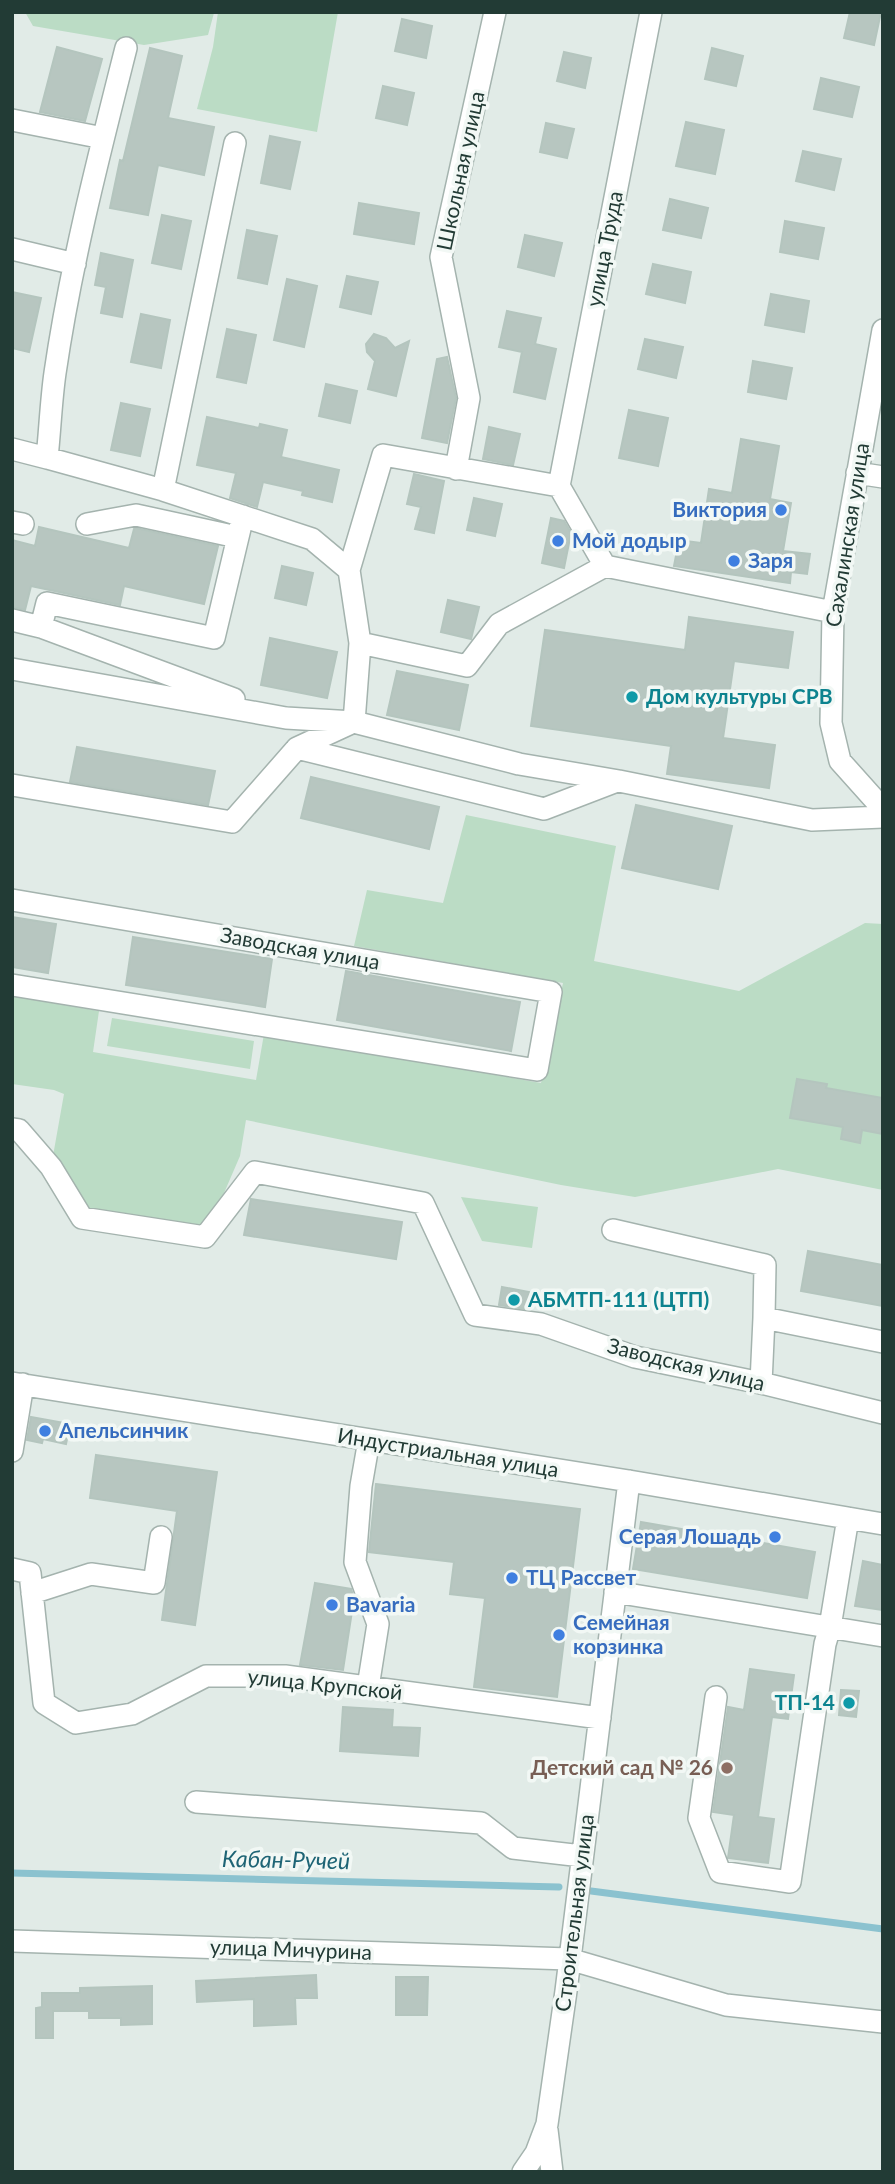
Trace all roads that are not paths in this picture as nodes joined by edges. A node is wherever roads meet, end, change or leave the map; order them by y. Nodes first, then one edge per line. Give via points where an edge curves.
1 (495, 12) edge
2 (651, 12) edge
3 (126, 48) dead end
4 (12, 120) edge
5 (103, 138) junction
6 (235, 143) dead end
7 (12, 249) edge
8 (75, 264) junction
9 (883, 330) edge
10 (12, 449) edge
11 (47, 458) junction
12 (456, 469) junction
13 (857, 472) junction
14 (883, 477) edge
15 (559, 486) junction
16 (163, 490) junction
17 (243, 516) junction
18 (87, 524) dead end
19 (237, 537) junction
20 (605, 566) junction
21 (349, 570) junction
22 (833, 612) junction
23 (12, 620) edge
24 (41, 627) junction
25 (360, 643) junction
26 (12, 669) edge
27 (286, 718) junction
28 (354, 722) junction
29 (297, 748) junction
30 (619, 780) junction
31 (12, 785) edge
32 (883, 809) edge
33 (883, 817) edge
34 (12, 900) edge
35 (12, 985) edge
36 (12, 1129) edge
37 (613, 1230) dead end
38 (764, 1318) junction
39 (883, 1342) edge
40 (18, 1383) edge
41 (761, 1383) junction
42 (883, 1413) edge
43 (369, 1440) junction
44 (12, 1451) edge
45 (629, 1481) junction
46 (848, 1518) junction
47 (883, 1524) edge
48 (161, 1537) dead end
49 (12, 1569) edge
50 (615, 1592) junction
51 (32, 1593) junction
52 (830, 1627) junction
53 (883, 1636) edge
54 (368, 1687) junction
55 (716, 1697) dead end
56 (600, 1718) junction
57 (196, 1802) dead end
58 (582, 1856) junction
59 (12, 1941) edge
60 (569, 1959) junction
61 (883, 2022) edge
62 (547, 2124) junction
63 (523, 2172) edge
64 (552, 2172) edge

1 - 12 street, Школьная улица via 442,257 469,398
2 - 15 street, улица Труда
3 - 5 street
4 - 5 street
5 - 8 street
6 - 16 street
7 - 8 street
8 - 11 street via 55,373
9 - 13 street, Сахалинская улица
10 - 11 street
11 - 16 street
12 - 15 street
12 - 21 street via 383,455
13 - 14 street
13 - 22 street, Сахалинская улица
15 - 20 street
16 - 17 street
17 - 19 street
17 - 21 street via 312,539
18 - 19 street via 136,514
19 - 24 street via 214,638 47,603
20 - 22 street
20 - 25 street via 499,624 467,666
21 - 25 street
22 - 32 street, Сахалинская улица via 831,723 840,761
23 - 24 street
24 - 27 street
25 - 28 street
26 - 27 street
27 - 28 street
28 - 29 street
28 - 30 street via 519,764
29 - 30 street via 544,809
29 - 31 street via 232,822
30 - 33 street via 812,820
34 - 35 street, Заводская улица via 551,992 537,1070
36 - 41 street, Заводская улица via 19,1130 51,1167 82,1218 205,1237 255,1172 423,1203 475,1315 541,1324 635,1357
37 - 38 street via 765,1265
38 - 39 street
38 - 41 street
40 - 43 street, Индустриальная улица
40 - 44 street
41 - 42 street, Заводская улица
43 - 45 street, Индустриальная улица
43 - 54 street via 355,1562 378,1624
45 - 46 street, Индустриальная улица
45 - 50 street, Строительная улица
46 - 47 street, Индустриальная улица
46 - 52 street
48 - 51 street via 154,1583 91,1574
49 - 51 street, улица Крупской via 30,1573
50 - 52 street
50 - 56 street, Строительная улица
51 - 54 street, улица Крупской via 44,1703 76,1723 132,1714 206,1676 285,1676
52 - 53 street
52 - 55 street via 790,1882 720,1872 699,1818
54 - 56 street, улица Крупской
56 - 58 street, Строительная улица
57 - 58 street via 481,1823 513,1849
58 - 60 street, Строительная улица
59 - 60 street, улица Мичурина
60 - 61 street, улица Мичурина via 726,2005
60 - 62 street, Строительная улица
62 - 63 street, Строительная улица
62 - 64 street

